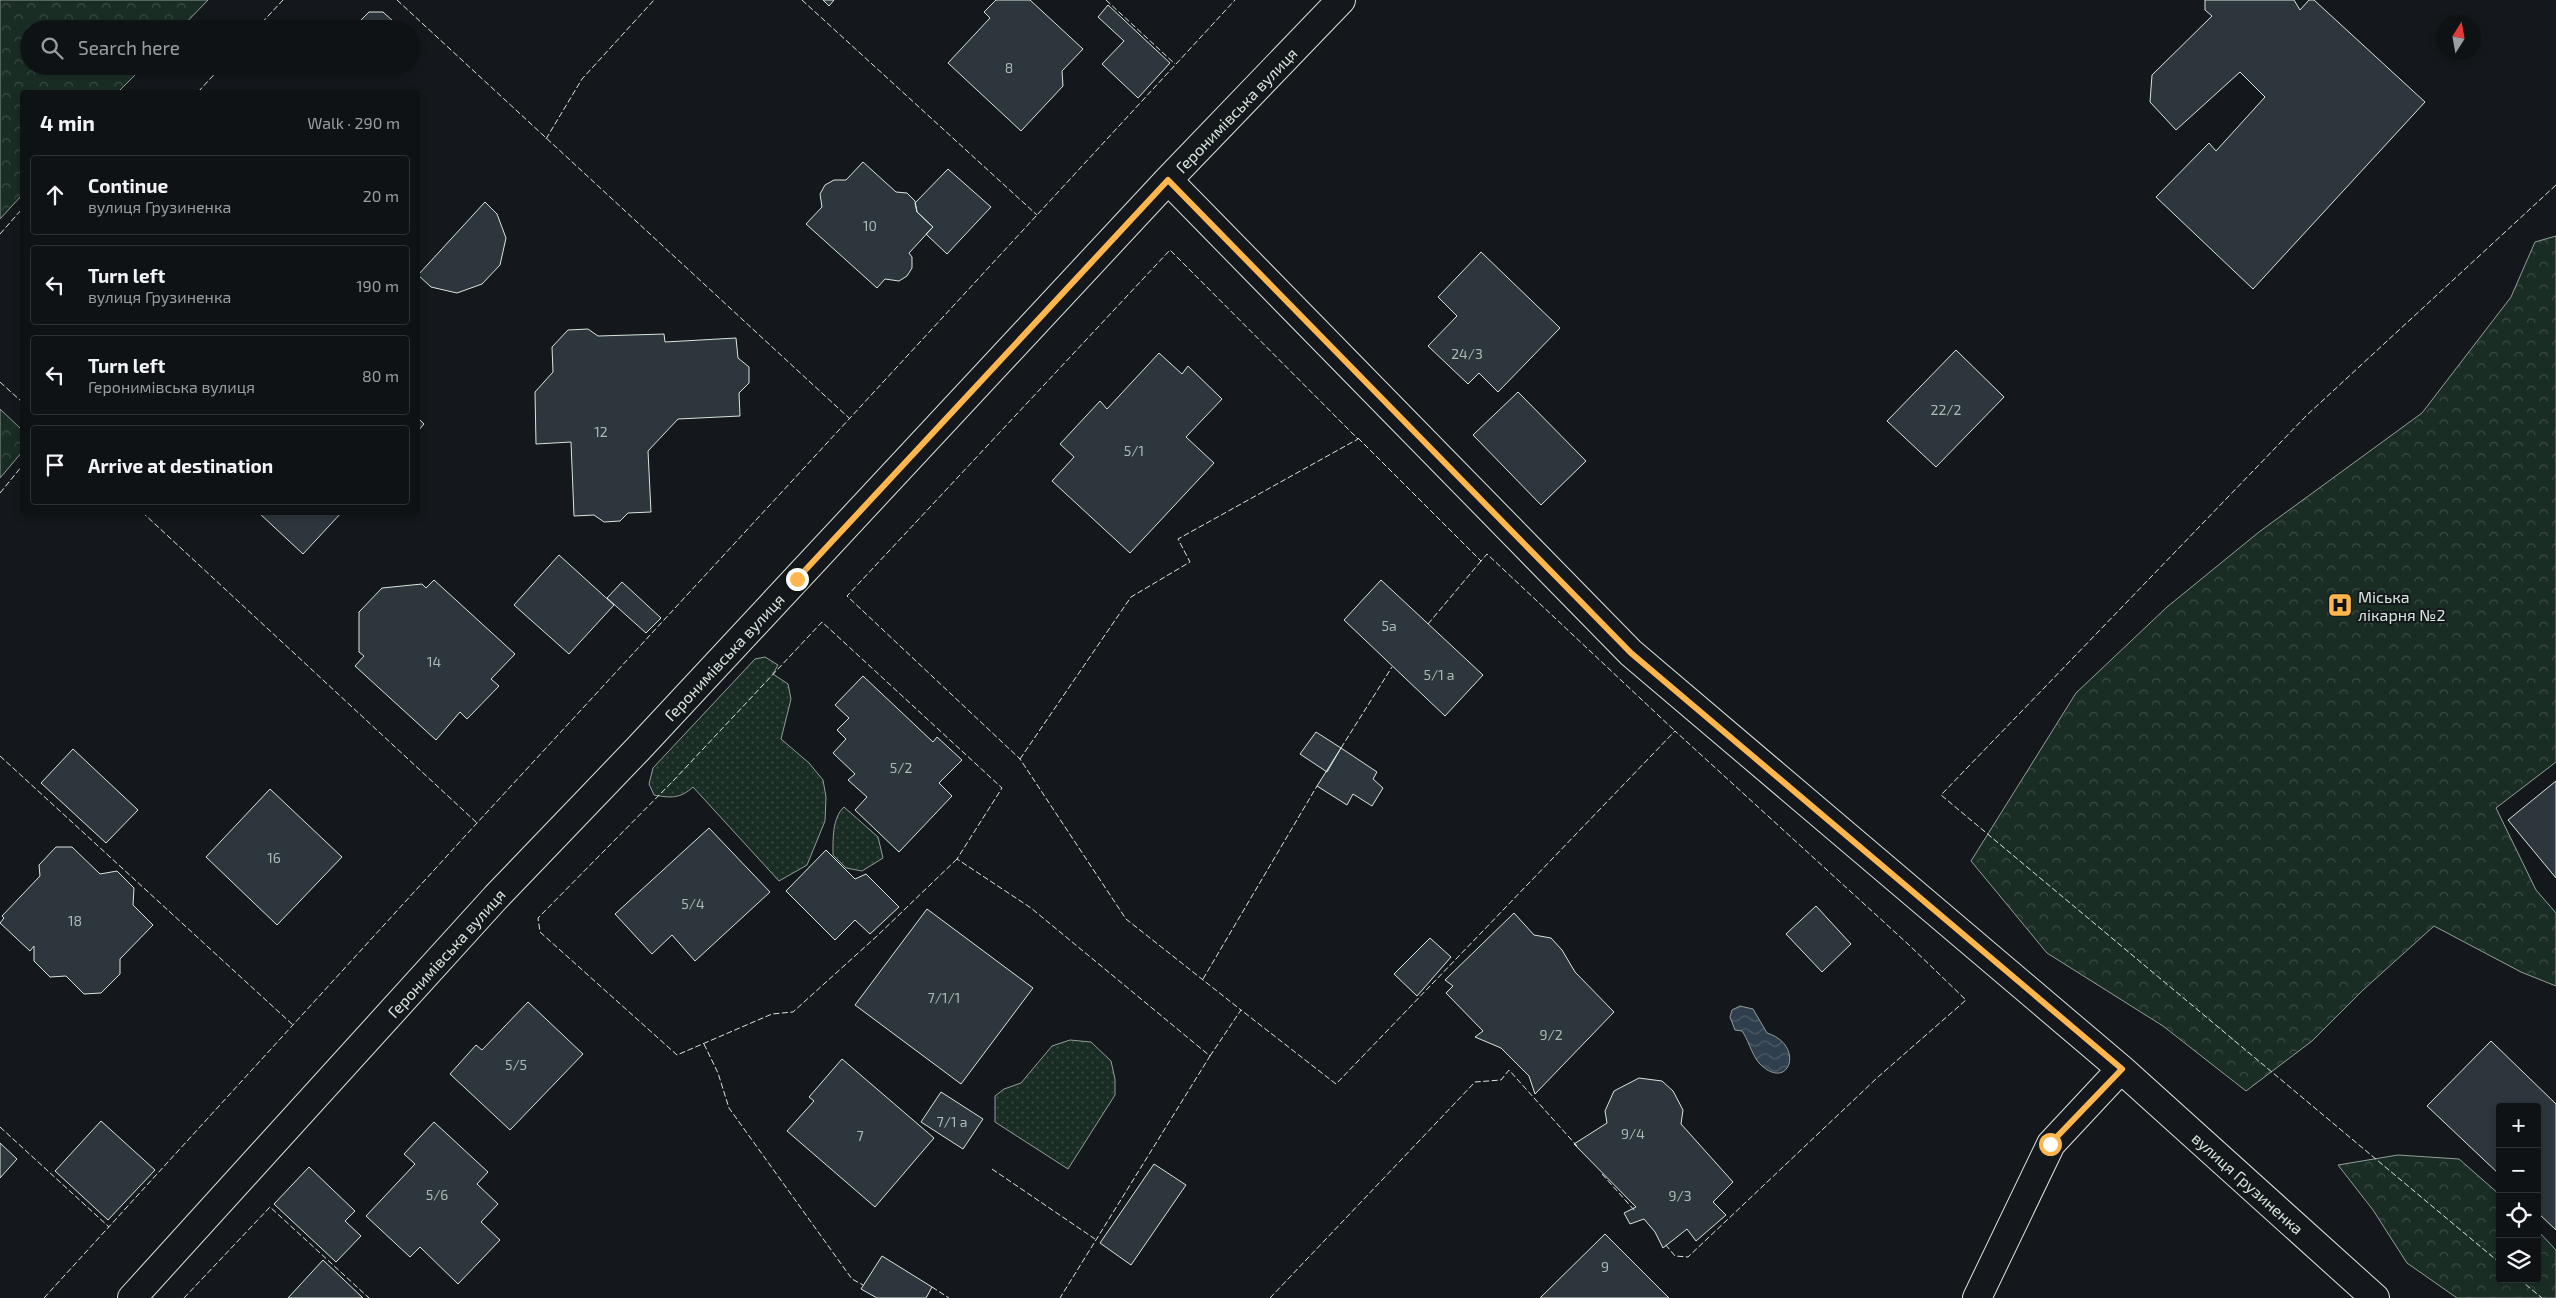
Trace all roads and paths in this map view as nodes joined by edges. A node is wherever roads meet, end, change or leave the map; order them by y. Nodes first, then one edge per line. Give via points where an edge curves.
1 (1341, 0) edge
2 (1168, 180) junction
3 (2122, 1069) junction
4 (132, 1298) edge
5 (1977, 1298) edge
6 (2375, 1298) edge

1 - 2 street, Геронимівська вулиця
2 - 3 street, вулиця Грузиненка via 1631,653
2 - 4 street, Геронимівська вулиця via 496,897
3 - 5 street via 2050,1144
3 - 6 street, вулиця Грузиненка

